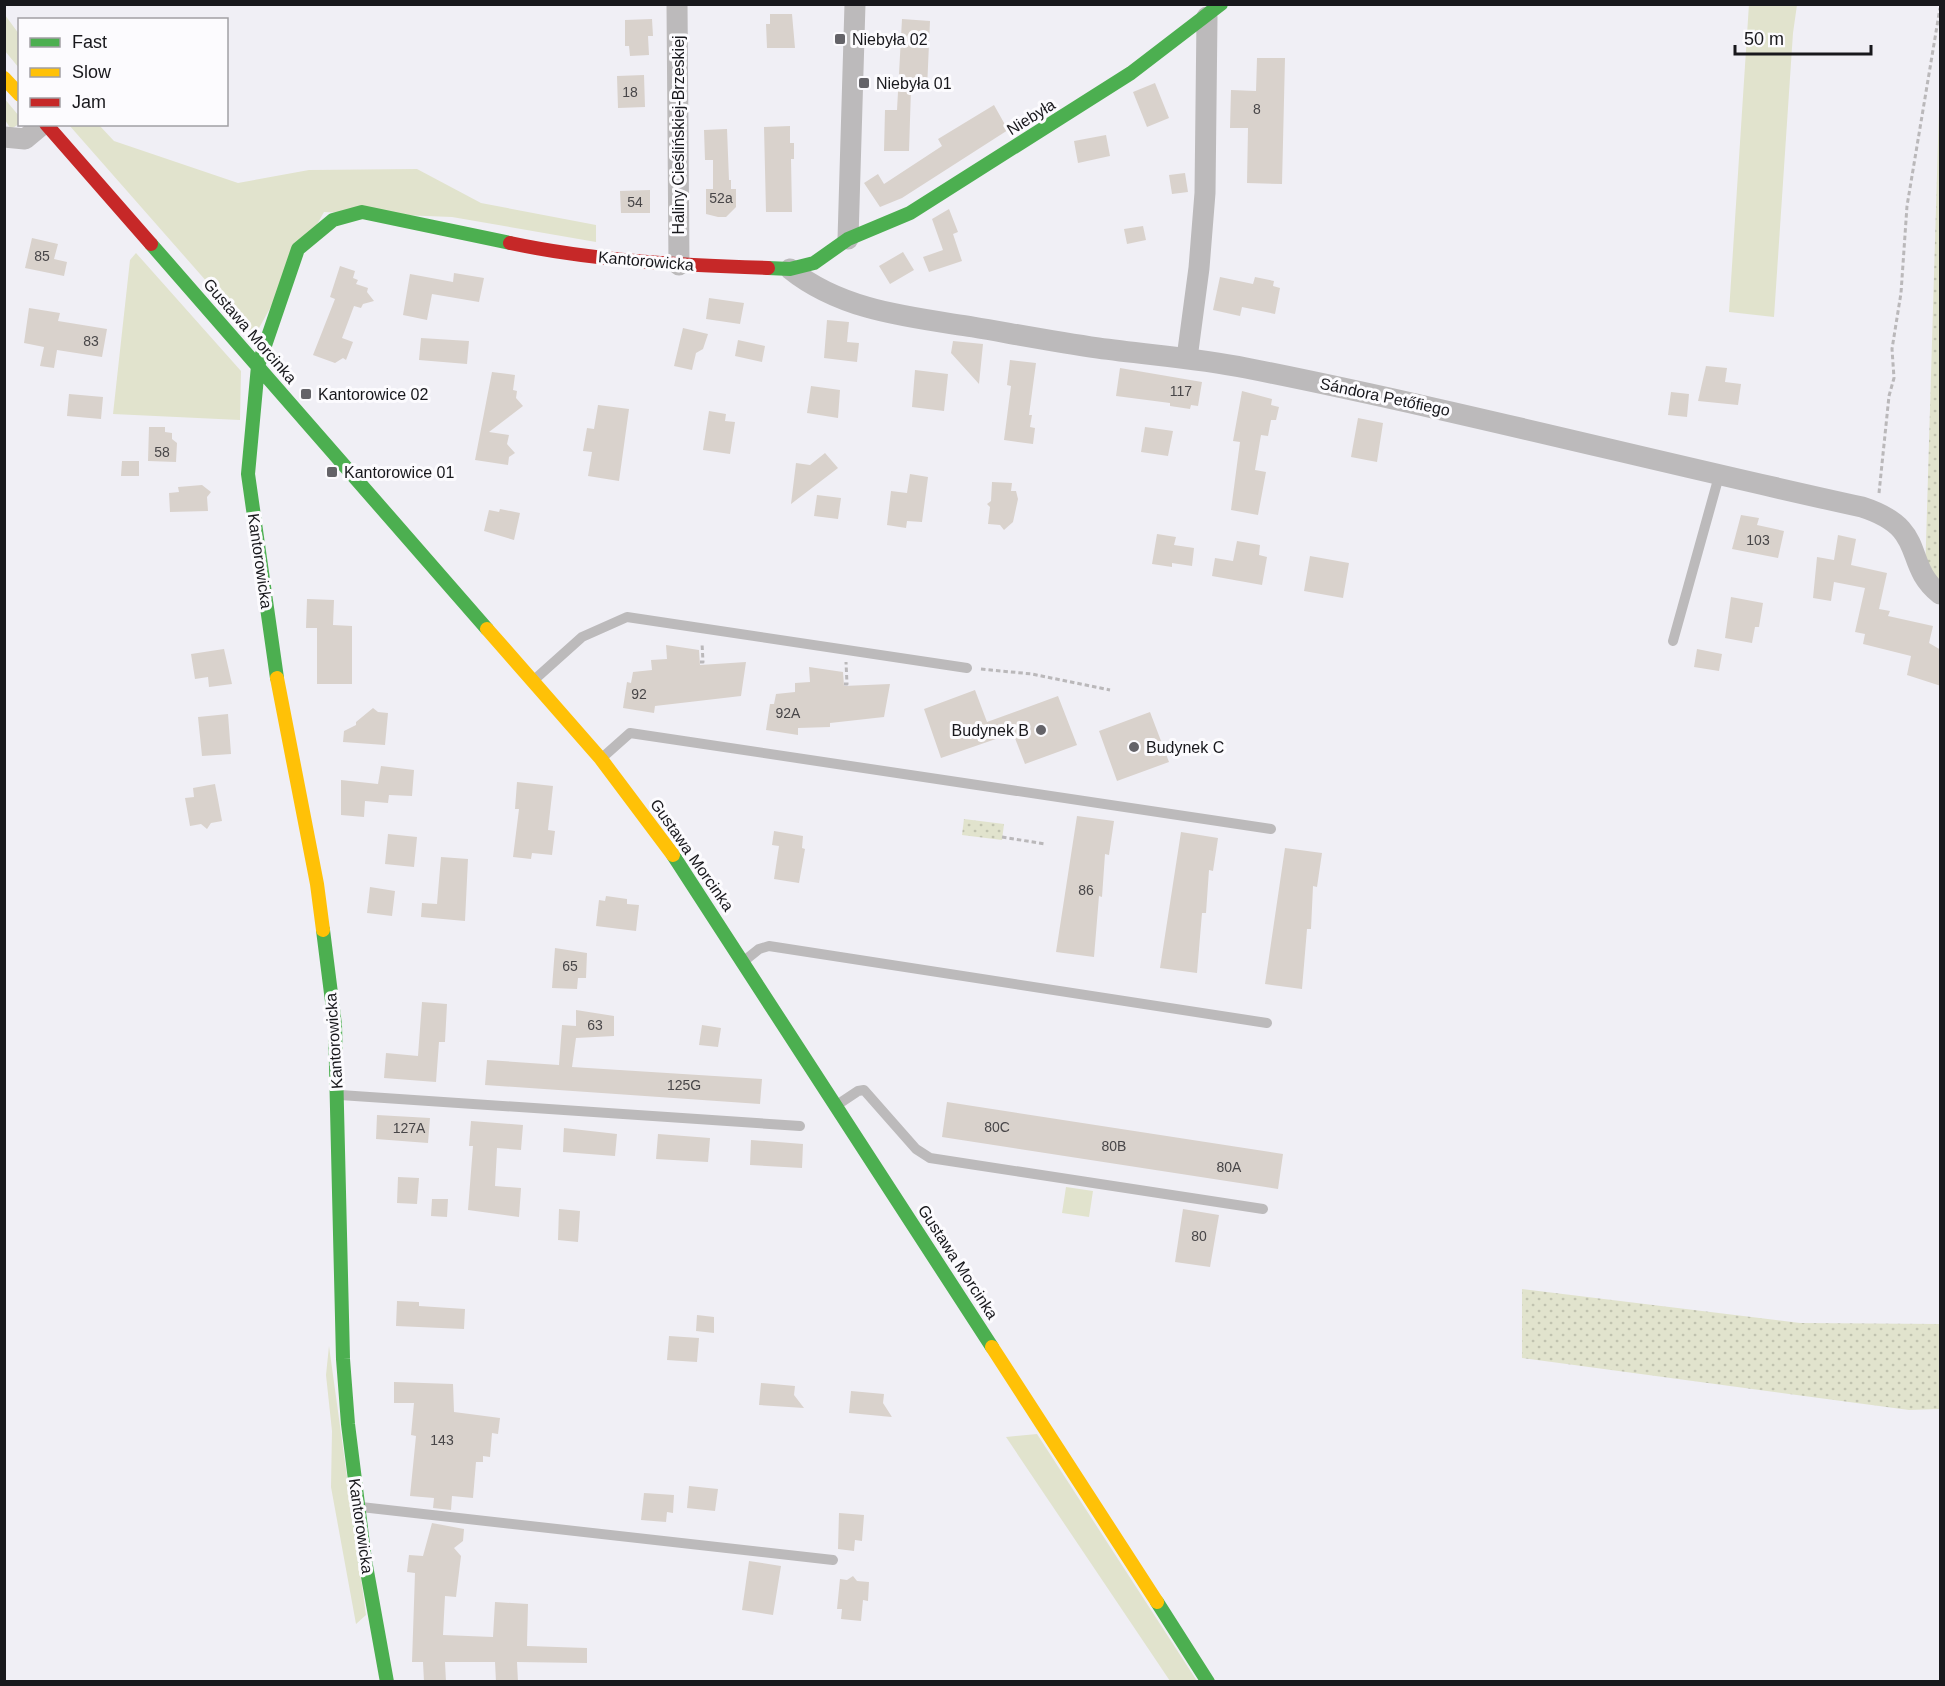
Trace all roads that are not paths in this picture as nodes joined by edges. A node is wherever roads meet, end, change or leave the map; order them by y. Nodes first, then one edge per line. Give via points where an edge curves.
1 (677, 4) edge
2 (855, 4) edge
3 (1214, 11) edge
4 (4, 78) edge
5 (18, 93) edge
6 (41, 126) edge
7 (46, 126) edge
8 (4, 137) edge
9 (848, 239) junction
10 (679, 266) junction
11 (790, 269) junction
12 (1187, 358) junction
13 (258, 366) junction
14 (1719, 476) junction
15 (1941, 594) edge
16 (1673, 641) dead end
17 (967, 668) road end
18 (532, 682) junction
19 (601, 759) junction
20 (1271, 829) dead end
21 (744, 961) junction
22 (1267, 1023) dead end
23 (337, 1095) junction
24 (837, 1105) junction
25 (800, 1126) dead end
26 (1263, 1209) dead end
27 (358, 1507) junction
28 (833, 1560) dead end
29 (387, 1682) edge
30 (1208, 1682) edge

1 - 10 street, Haliny Cieślińskiej-Brzeskiej
2 - 9 street
3 - 9 street, Niebyła via 1131,73 910,213
3 - 12 street via 1200,268
4 - 5 street
6 - 8 street via 25,139
7 - 13 street, Gustawa Morcinka
9 - 11 street, Kantorowicka via 814,263
10 - 11 street, Kantorowicka
10 - 13 street, Kantorowicka via 563,254 362,212 333,220 298,249
11 - 12 street, Sándora Petőfiego via 807,282 874,311 1100,348
12 - 14 street, Sándora Petőfiego via 1401,399
13 - 18 street, Gustawa Morcinka
13 - 23 street, Kantorowicka via 248,474 273,657 316,884 335,1024
14 - 15 street, Sándora Petőfiego via 1878,512 1903,530 1926,581
14 - 16 lane
17 - 18 lane via 627,617 582,638
18 - 19 street, Gustawa Morcinka
19 - 20 lane via 630,733
19 - 21 street, Gustawa Morcinka via 653,825
21 - 22 lane via 769,946
21 - 24 street, Gustawa Morcinka
23 - 25 lane
23 - 27 street, Kantorowicka via 343,1359
24 - 26 lane via 864,1090 916,1149 930,1158
24 - 30 street, Gustawa Morcinka
27 - 28 lane
27 - 29 street, Kantorowicka

